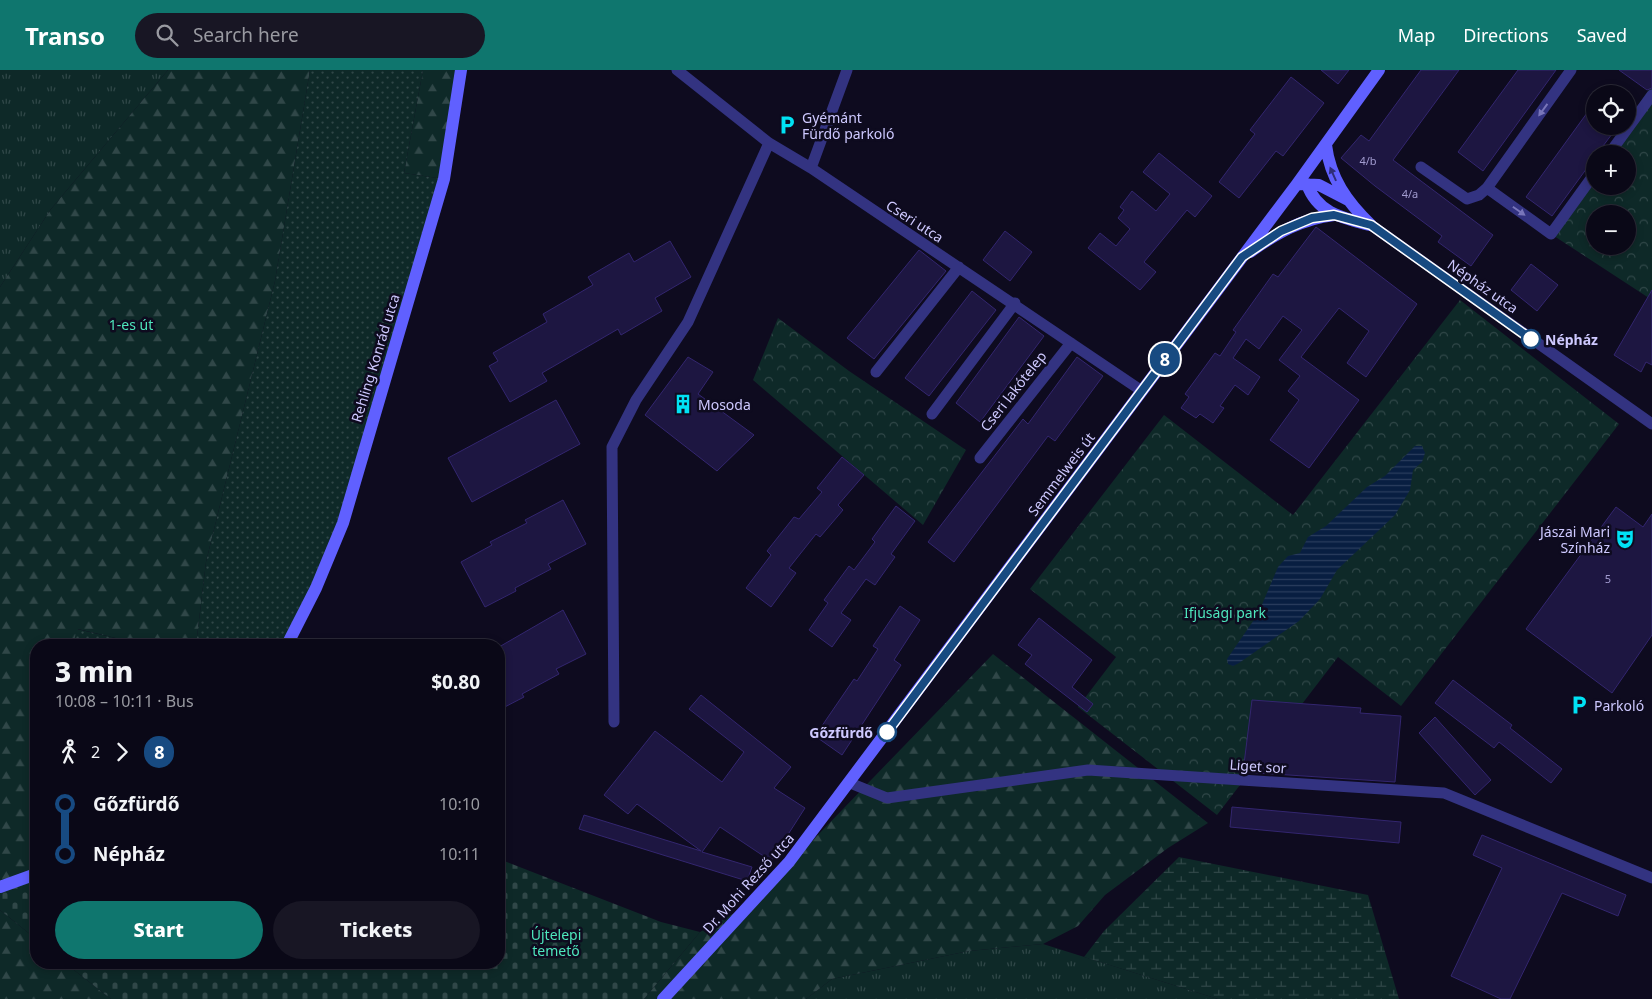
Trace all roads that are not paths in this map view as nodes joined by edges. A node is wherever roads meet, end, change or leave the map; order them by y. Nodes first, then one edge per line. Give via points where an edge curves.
1 (461, 70) edge
2 (677, 70) edge
3 (848, 70) edge
4 (1379, 70) edge
5 (1571, 70) edge
6 (1652, 95) edge
7 (769, 143) junction
8 (1326, 145) junction
9 (1616, 145) edge
10 (1421, 166) dead end
11 (811, 168) junction
12 (1302, 182) junction
13 (1586, 185) edge
14 (1487, 188) junction
15 (1348, 200) junction
16 (1334, 215) junction
17 (1371, 225) junction
18 (1242, 257) junction
19 (959, 267) junction
20 (1015, 303) junction
21 (1070, 343) junction
22 (876, 372) dead end
23 (1142, 390) junction
24 (932, 414) dead end
25 (1652, 424) edge
26 (980, 458) dead end
27 (290, 639) edge
28 (614, 722) dead end
29 (850, 783) junction
30 (30, 876) edge
31 (1652, 878) edge
32 (0, 887) edge
33 (663, 999) edge

1 - 27 street, Rehling Konrád utca via 444,179 343,523
2 - 7 street, Cseri utca
3 - 11 street
4 - 8 street, Semmelweis út
5 -> 14 street
6 - 9 street
7 - 11 street, Cseri utca
7 - 28 street via 688,322 636,400 612,448
8 - 12 street, Semmelweis út
15 -> 8 street via 1334,176
10 - 14 street via 1467,200
11 - 19 street, Cseri utca
12 - 15 street via 1319,185
12 - 16 street via 1312,198
12 - 18 street, Semmelweis út
14 -> 13 street via 1551,234
15 - 17 street
16 - 17 street
16 - 18 street via 1312,218 1291,226
17 - 25 street, Népház utca
18 - 23 street, Semmelweis út
19 - 20 street, Cseri utca
19 - 22 street
20 - 21 street, Cseri utca
20 - 24 street
21 - 23 street, Cseri utca
21 - 26 street, Cseri lakótelep
23 - 29 street, Semmelweis út
29 - 31 street, Liget sor via 887,798 1088,770 1444,793
29 - 33 street, Dr. Mohi Rezső utca via 789,862
30 - 32 street

